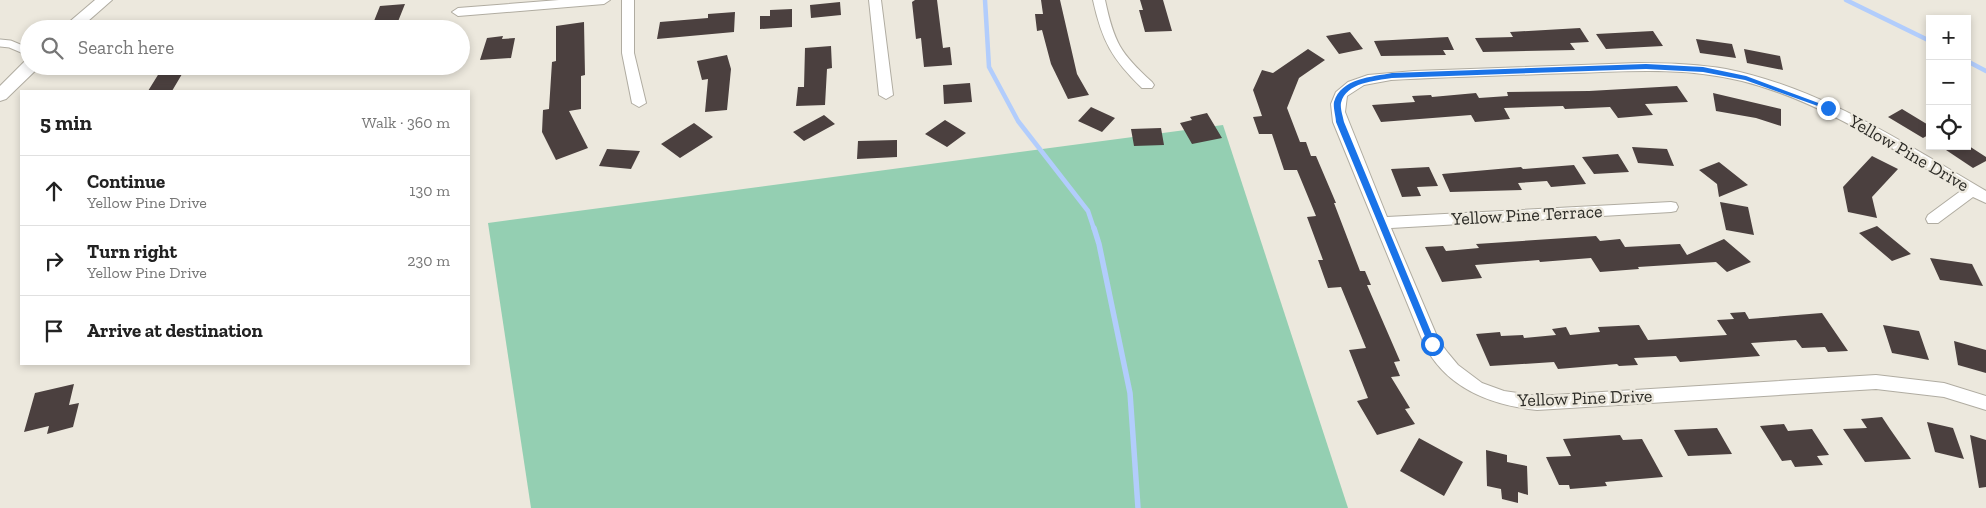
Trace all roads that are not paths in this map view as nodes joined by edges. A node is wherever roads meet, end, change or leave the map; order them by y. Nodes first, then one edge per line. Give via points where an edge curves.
1 (104, 0) edge
2 (604, 0) edge
3 (628, 0) edge
4 (875, 0) edge
5 (1099, 0) edge
6 (458, 12) dead end
7 (80, 20) edge
8 (0, 43) edge
9 (20, 48) edge
10 (21, 75) edge
11 (1147, 85) dead end
12 (0, 95) edge
13 (886, 95) dead end
14 (639, 102) dead end
15 (1972, 190) junction
16 (1986, 198) edge
17 (1671, 207) dead end
18 (1933, 219) dead end
19 (1382, 223) junction
20 (1986, 403) edge

1 - 7 street
2 - 6 street
3 - 14 street via 628,53
4 - 13 street
5 - 11 street via 1108,40 1118,58
8 - 9 lane
10 - 12 street
15 - 16 street, Yellow Pine Drive
15 - 18 street
15 - 19 street, Yellow Pine Drive via 1885,137 1828,108 1792,93 1703,69 1646,66 1392,76 1359,82 1344,91 1338,103 1340,122
17 - 19 street, Yellow Pine Terrace
19 - 20 street, Yellow Pine Drive via 1432,344 1445,365 1465,382 1489,395 1537,403 1876,382 1944,390

